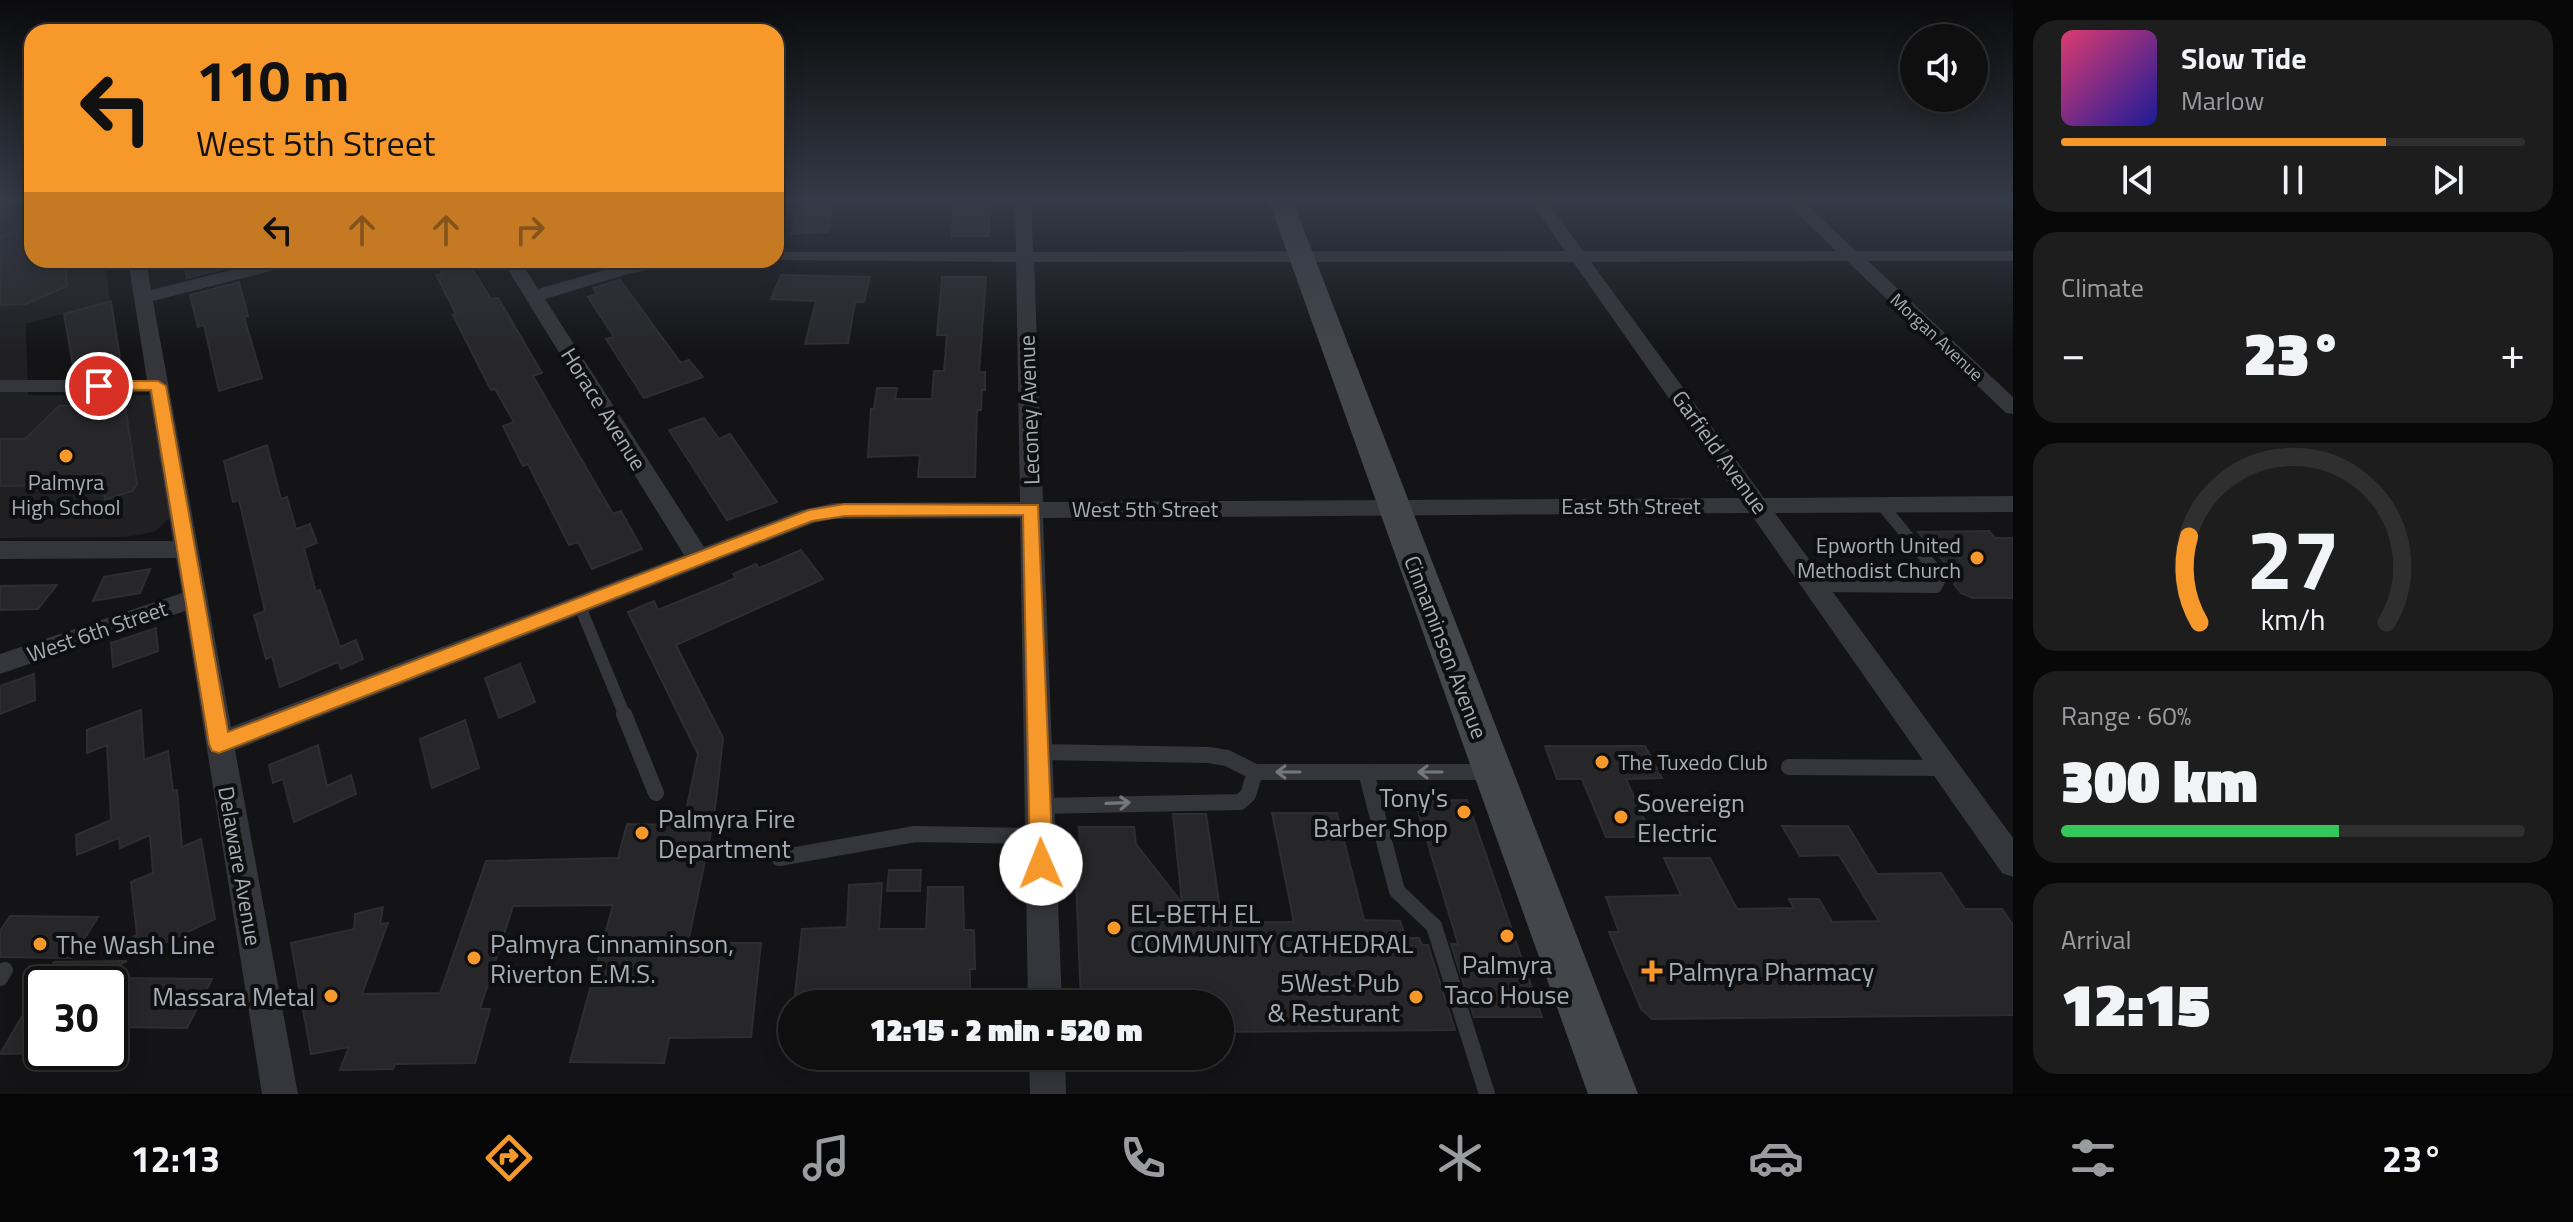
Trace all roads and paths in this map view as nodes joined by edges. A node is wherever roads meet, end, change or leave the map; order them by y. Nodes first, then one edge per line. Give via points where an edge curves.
1 (1025, 250) edge
2 (1299, 250) edge
3 (1574, 250) edge
4 (1846, 250) edge
5 (1301, 256) junction
6 (1578, 256) junction
7 (1852, 256) junction
8 (2013, 256) edge
9 (784, 257) edge
10 (1025, 257) junction
11 (138, 268) edge
12 (261, 268) edge
13 (516, 268) edge
14 (630, 268) edge
15 (534, 296) junction
16 (143, 298) junction
17 (0, 386) edge
18 (158, 386) junction
19 (2013, 408) edge
20 (2013, 504) edge
21 (1758, 505) junction
22 (1882, 505) junction
23 (1394, 508) junction
24 (1032, 509) junction
25 (186, 549) junction
26 (0, 550) edge
27 (698, 558) junction
28 (1816, 586) junction
29 (195, 598) junction
30 (579, 604) junction
31 (0, 664) edge
32 (219, 744) junction
33 (1038, 752) junction
34 (1789, 767) dead end
35 (1945, 768) junction
36 (1255, 772) junction
37 (1366, 772) junction
38 (1493, 772) junction
39 (656, 793) dead end
40 (1040, 806) junction
41 (1041, 836) junction
42 (779, 858) dead end
43 (2013, 863) edge
44 (1045, 990) edge
45 (1047, 1070) edge
46 (280, 1094) edge
47 (1048, 1094) edge
48 (1487, 1094) edge
49 (1613, 1094) edge

1 - 10 street, Leconey Avenue
2 - 5 street, Cinnaminson Avenue
3 - 6 street, Garfield Avenue
4 - 7 street, Morgan Avenue
5 - 6 street
5 - 10 street
5 - 23 street, Cinnaminson Avenue
6 - 7 street
6 - 21 street, Garfield Avenue
7 - 8 street
7 - 19 street, Morgan Avenue
9 - 10 street
10 - 24 street, Leconey Avenue
11 - 16 street, Delaware Avenue
12 - 16 street
13 - 15 street, Horace Avenue
14 - 15 street
15 - 27 street, Horace Avenue
16 - 18 street, Delaware Avenue
17 - 18 street
18 - 25 street, Delaware Avenue
20 - 22 street, East 5th Street
21 - 22 street, East 5th Street
21 - 23 street, East 5th Street
21 - 28 street, Garfield Avenue
22 - 28 lane via 1941,577 1936,587
23 - 24 street, West 5th Street
23 - 38 street, Cinnaminson Avenue
24 - 27 street, West 5th Street via 834,511
24 - 33 street, Leconey Avenue
25 - 26 street
25 - 29 street, Delaware Avenue
27 - 30 street, West 5th Street
28 - 35 street, Garfield Avenue
29 - 31 street, West 6th Street
29 - 32 street, Delaware Avenue
30 - 32 street, West 5th Street
30 - 39 lane
32 - 46 street, Delaware Avenue
33 - 36 lane via 1209,755
33 - 40 street, Leconey Avenue
34 - 35 lane
35 - 43 street, Garfield Avenue
37 -> 36 lane
40 -> 36 lane via 1240,802 1248,795
38 -> 37 lane
37 - 48 lane via 1397,891 1434,926
38 - 49 street, Cinnaminson Avenue
40 - 41 street, Leconey Avenue
41 - 42 lane via 915,834
41 - 44 street, Leconey Avenue
45 - 47 street

